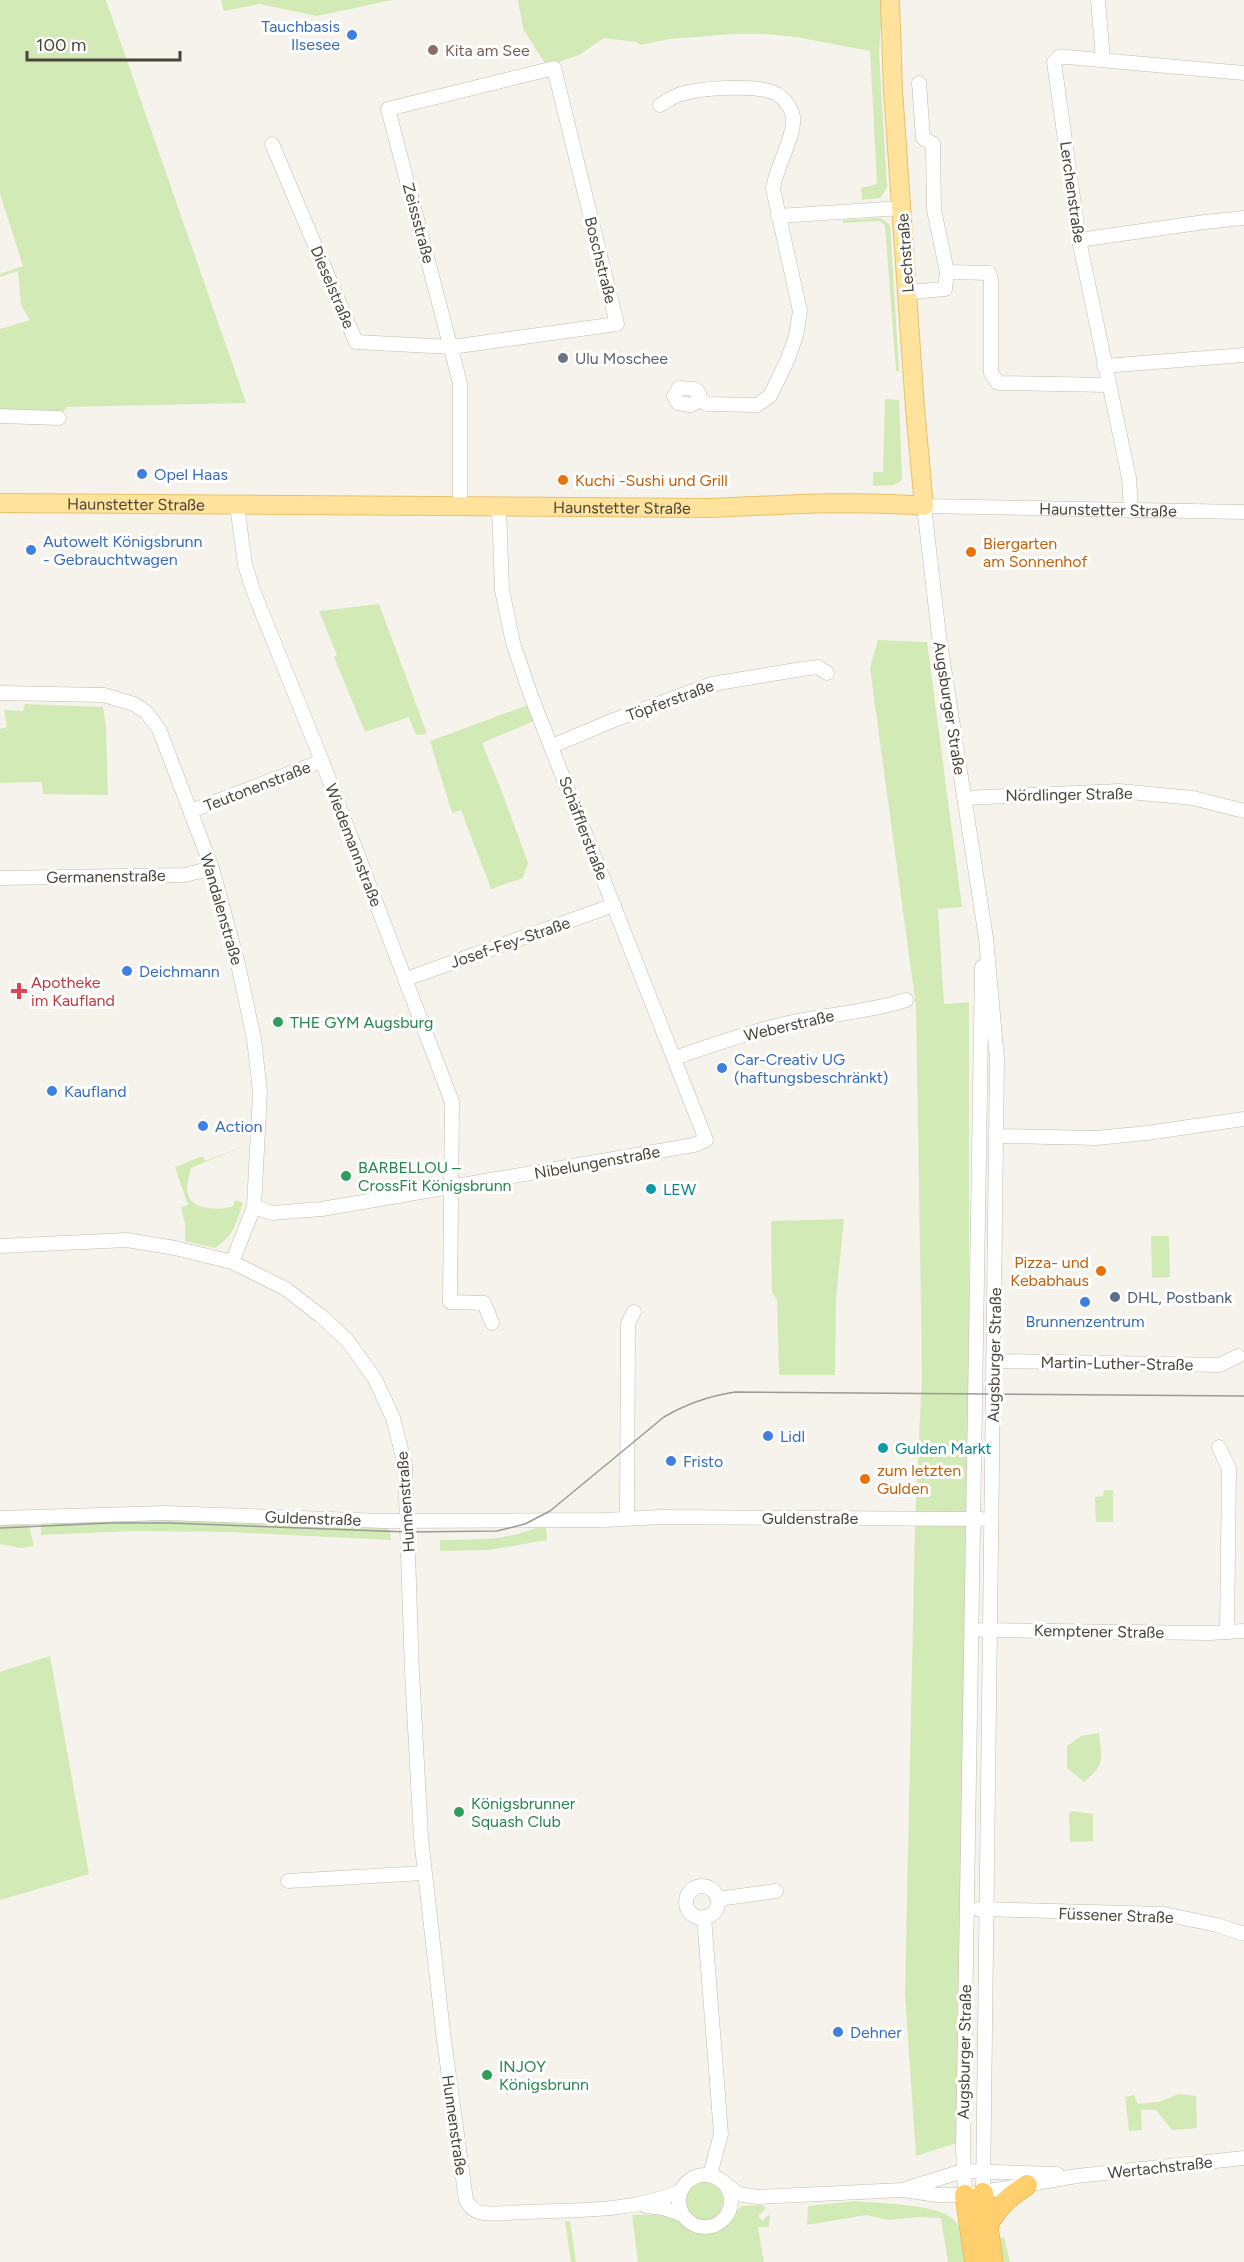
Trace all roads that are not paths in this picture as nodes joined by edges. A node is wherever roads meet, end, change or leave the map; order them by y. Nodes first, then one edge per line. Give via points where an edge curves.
1 (890, 0) edge
2 (1098, 0) edge
3 (1103, 60) junction
4 (554, 68) joint
5 (1244, 73) edge
6 (919, 83) dead end
7 (660, 105) dead end
8 (272, 144) dead end
9 (902, 208) junction
10 (778, 216) junction
11 (1244, 218) edge
12 (1079, 240) junction
13 (947, 272) junction
14 (908, 292) junction
15 (451, 347) junction
16 (1244, 355) edge
17 (1104, 366) junction
18 (1108, 385) junction
19 (699, 399) dead end
20 (0, 416) edge
21 (59, 418) dead end
22 (0, 503) edge
23 (237, 505) junction
24 (924, 506) junction
25 (460, 507) junction
26 (499, 507) junction
27 (1131, 511) junction
28 (1244, 512) edge
29 (827, 673) dead end
30 (0, 693) edge
31 (552, 746) junction
32 (322, 761) junction
33 (965, 798) junction
34 (191, 811) junction
35 (1244, 811) edge
36 (212, 868) junction
37 (0, 878) edge
38 (614, 906) junction
39 (981, 909) junction
40 (406, 980) junction
41 (906, 1000) dead end
42 (675, 1058) junction
43 (1244, 1119) edge
44 (998, 1136) junction
45 (706, 1140) joint
46 (451, 1188) junction
47 (254, 1207) junction
48 (0, 1246) edge
49 (232, 1262) junction
50 (634, 1312) dead end
51 (492, 1323) dead end
52 (1238, 1356) dead end
53 (995, 1361) junction
54 (1219, 1447) dead end
55 (0, 1518) edge
56 (627, 1518) junction
57 (972, 1519) junction
58 (992, 1519) junction
59 (408, 1520) junction
60 (971, 1629) junction
61 (990, 1630) junction
62 (1244, 1631) edge
63 (1227, 1632) junction
64 (424, 1873) junction
65 (288, 1881) dead end
66 (776, 1891) dead end
67 (718, 1899) junction
68 (967, 1909) junction
69 (986, 1910) junction
70 (704, 1917) junction
71 (1244, 1934) edge
72 (1244, 2157) edge
73 (983, 2170) junction
74 (963, 2171) junction
75 (1077, 2176) junction
76 (716, 2178) junction
77 (1027, 2185) junction
78 (903, 2190) junction
79 (681, 2191) junction
80 (974, 2194) junction
81 (757, 2197) junction
82 (638, 2205) junction
83 (727, 2214) junction
84 (683, 2215) junction
85 (987, 2227) junction
86 (975, 2262) edge
87 (993, 2262) edge

1 - 9 main road, Lechstraße
2 - 3 street
3 - 5 street, Lerchenstraße
3 - 12 street, Lerchenstraße via 1059,57 1054,62
4 - 15 street, Zeissstraße via 388,109
4 - 15 street, Boschstraße via 617,324
6 - 13 street via 923,138 933,144 934,210
7 - 10 street via 678,95 701,90 769,91 784,99 790,108 792,127 775,176
8 - 15 street, Dieselstraße via 356,342
9 - 10 street
9 - 14 main road, Lechstraße
10 - 19 street via 800,311 787,361 770,396 757,405 707,404
11 - 12 street
12 - 17 street, Lerchenstraße
13 - 14 street via 945,289
13 - 18 street via 989,273 991,374 998,383
14 - 24 main road, Lechstraße
15 - 25 street, Zeissstraße via 460,383
16 - 17 street
17 - 18 street, Lerchenstraße
18 - 27 street, Lerchenstraße via 1129,478
20 - 21 street
22 - 23 main road, Haunstetter Straße
23 - 25 main road, Haunstetter Straße
23 - 32 street, Wiedemannstraße via 245,566
24 - 26 main road, Haunstetter Straße
24 - 27 street, Haunstetter Straße
24 - 33 street, Augsburger Straße via 938,630
25 - 26 main road, Haunstetter Straße
26 - 31 street, Schäfflerstraße via 502,590 513,643
27 - 28 street, Haunstetter Straße
29 - 31 street, Töpferstraße via 818,667 712,684
30 - 34 street, Wandalenstraße via 104,695 134,704 159,729
31 - 38 street, Schäfflerstraße
32 - 34 street, Teutonenstraße
32 - 40 street, Wiedemannstraße
33 - 35 street, Nördlinger Straße via 1119,791 1193,798
33 - 39 street, Augsburger Straße
34 - 36 street, Wandalenstraße
36 - 37 street, Germanenstraße via 185,874
36 - 47 street, Wandalenstraße via 238,963 256,1057 260,1092
38 - 40 street, Josef-Fey-Straße
38 - 42 street, Schäfflerstraße
39 - 44 street, Augsburger Straße via 994,1004
39 - 57 street, Augsburger Straße
40 - 46 street, Wiedemannstraße via 452,1102
41 - 42 street, Weberstraße via 750,1032
42 - 45 street, Schäfflerstraße
43 - 44 street via 1096,1138
44 - 53 street, Augsburger Straße
45 - 46 street, Nibelungenstraße
46 - 47 street, Nibelungenstraße via 285,1214
46 - 51 street via 450,1302 484,1303
47 - 49 street, Wandalenstraße
48 - 49 street, Hunnenstraße via 127,1240
49 - 59 street, Hunnenstraße via 286,1289 347,1340 364,1362 383,1396 401,1443
50 - 56 street via 628,1323
52 - 53 street, Martin-Luther-Straße via 1220,1365
53 - 58 street, Augsburger Straße
54 - 63 street via 1229,1469
55 - 59 street, Guldenstraße via 165,1513
56 - 57 street, Guldenstraße
56 - 59 street, Guldenstraße
57 - 58 street, Guldenstraße
57 - 60 street, Augsburger Straße
58 - 61 street, Augsburger Straße
59 - 64 street, Hunnenstraße
60 - 61 street, Kemptener Straße
60 - 68 street, Augsburger Straße
61 - 63 street, Kemptener Straße
61 - 69 street, Augsburger Straße
62 - 63 street, Kemptener Straße
64 - 65 street
64 - 82 street, Hunnenstraße via 469,2206 485,2214
66 - 67 street
67 - 70 street via 717,1909
67 - 70 street via 713,1890 704,1886 690,1892 687,1907 694,1915
68 - 69 street
68 - 74 street, Augsburger Straße
69 - 71 street, Füssener Straße via 1164,1914
69 - 73 street, Augsburger Straße
70 - 76 street via 721,2134
72 - 75 street, Wertachstraße
73 - 74 street, Hunnenstraße
73 - 75 street, Wertachstraße
73 - 80 street, Augsburger Straße
74 - 78 street, Hunnenstraße
74 - 80 street, Augsburger Straße
75 - 77 street, Wertachstraße
76 - 79 street, Hunnenstraße via 693,2178
76 - 81 street, Hunnenstraße via 738,2194
76 - 83 street via 730,2197
77 - 80 street, Wertachstraße
77 - 85 highway via 994,2212
78 - 80 street, Hunnenstraße via 938,2195
78 - 81 street, Hunnenstraße
79 - 82 street, Hunnenstraße
79 - 84 street
80 - 85 highway
80 - 86 highway
81 - 83 street, Hunnenstraße via 736,2204
82 - 84 street, Hunnenstraße
83 - 84 street, Hunnenstraße via 714,2225 702,2227
85 - 87 highway

